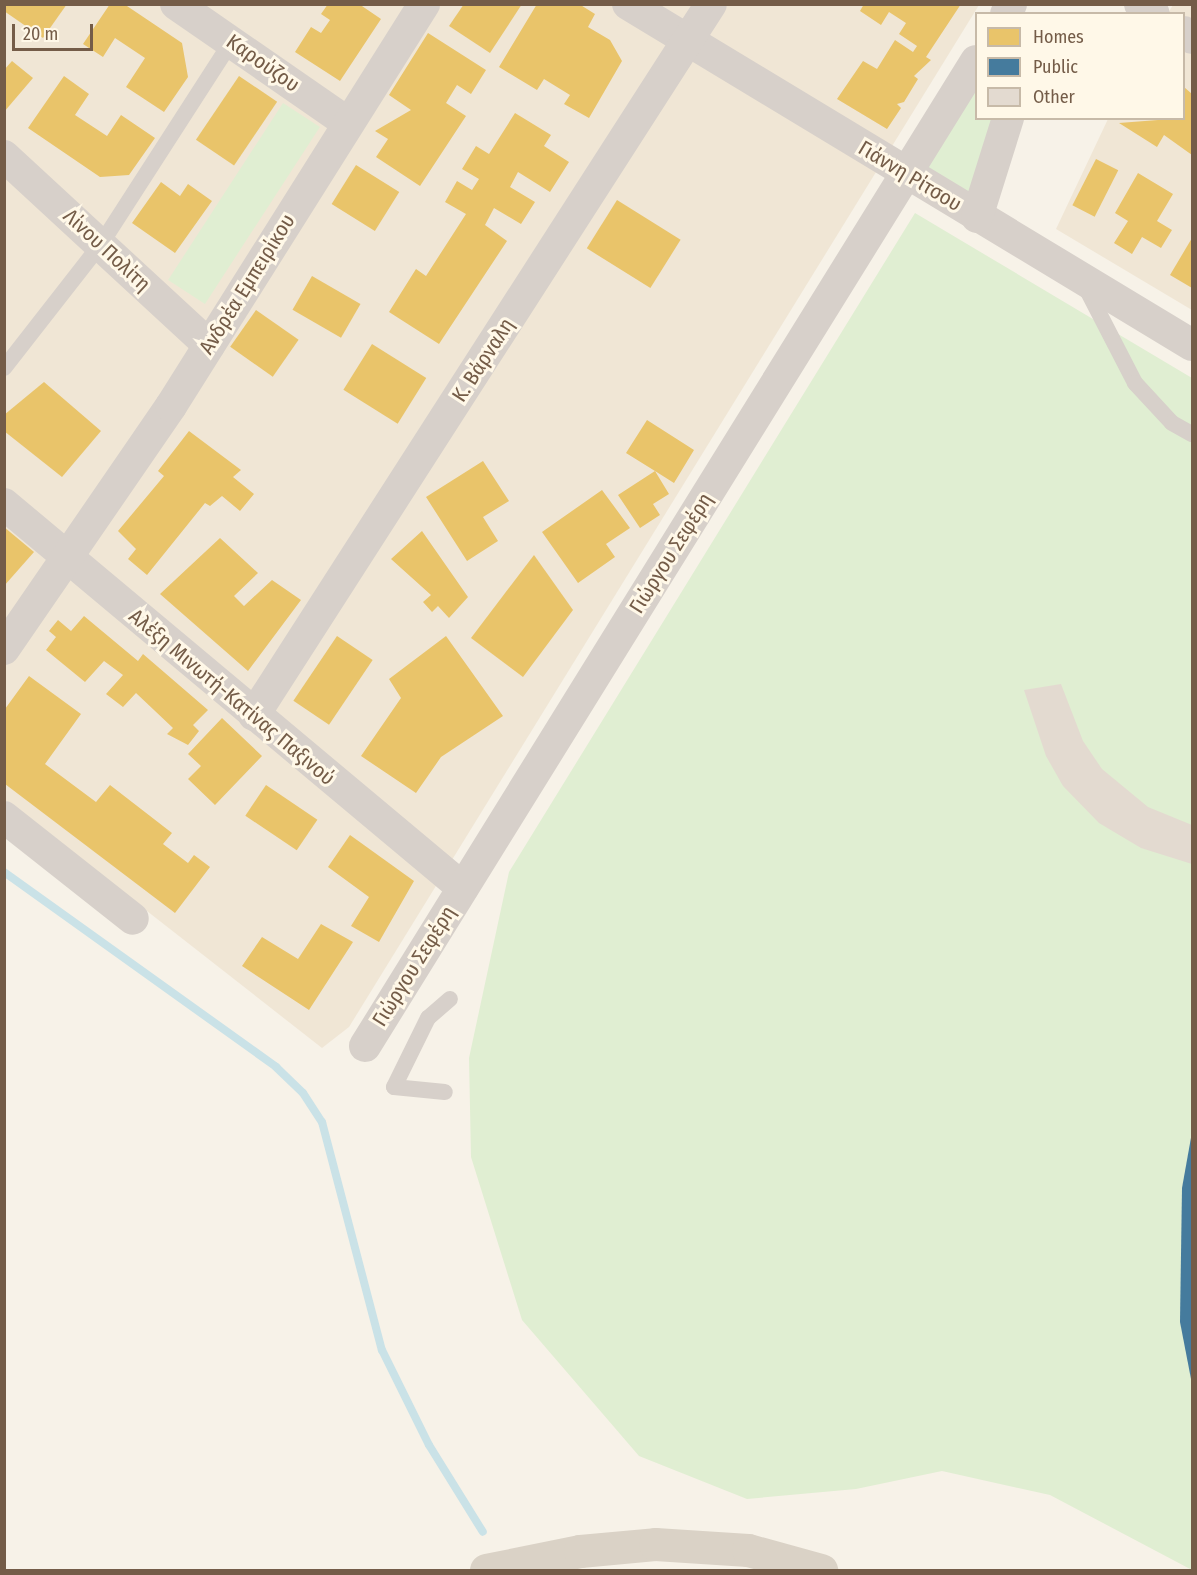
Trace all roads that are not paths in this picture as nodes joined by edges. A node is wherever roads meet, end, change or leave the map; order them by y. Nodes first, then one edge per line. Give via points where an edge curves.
1 (176, 4) edge
2 (424, 4) edge
3 (628, 4) edge
4 (711, 4) edge
5 (688, 41) junction
6 (231, 42) junction
7 (975, 63) edge
8 (1007, 120) edge
9 (348, 123) junction
10 (4, 156) edge
11 (906, 175) junction
12 (977, 217) junction
13 (101, 244) junction
14 (1082, 280) junction
15 (209, 345) junction
16 (1192, 345) edge
17 (4, 369) edge
18 (1192, 434) edge
19 (4, 504) edge
20 (67, 561) junction
21 (4, 649) edge
22 (254, 715) junction
23 (4, 817) edge
24 (463, 888) junction
25 (133, 920) dead end
26 (450, 999) dead end
27 (365, 1046) dead end
28 (445, 1092) dead end
29 (486, 1570) edge
30 (821, 1570) edge

1 - 6 street, Καρούζου
2 - 9 street, Ανδρέα Εμπειρίκου
3 - 5 street, Γιάννη Ρίτσου
4 - 5 street, Κ. Βάρναλη
5 - 11 street, Γιάννη Ρίτσου
5 - 22 street, Κ. Βάρναλη
6 - 9 street, Καρούζου
6 - 13 lane
7 - 11 street, Γιώργου Σεφέρη
8 - 12 street
9 - 15 street, Ανδρέα Εμπειρίκου
10 - 13 street, Λίνου Πολίτη
11 - 12 street, Γιάννη Ρίτσου
11 - 24 street, Γιώργου Σεφέρη
12 - 14 street, Γιάννη Ρίτσου
13 - 15 street, Λίνου Πολίτη
13 - 17 lane
14 - 16 street, Γιάννη Ρίτσου
14 - 18 lane via 1135,383 1172,423
15 - 20 street, Ανδρέα Εμπειρίκου
19 - 20 street, Αλέξη Μινωτή-Κατίνας Παξινού
20 - 21 street, Ανδρέα Εμπειρίκου
20 - 22 street, Αλέξη Μινωτή-Κατίνας Παξινού
22 - 24 street, Αλέξη Μινωτή-Κατίνας Παξινού
23 - 25 street
24 - 27 street, Γιώργου Σεφέρη
26 - 28 lane via 428,1018 394,1087
29 - 30 main road via 580,1551 655,1544 748,1550

